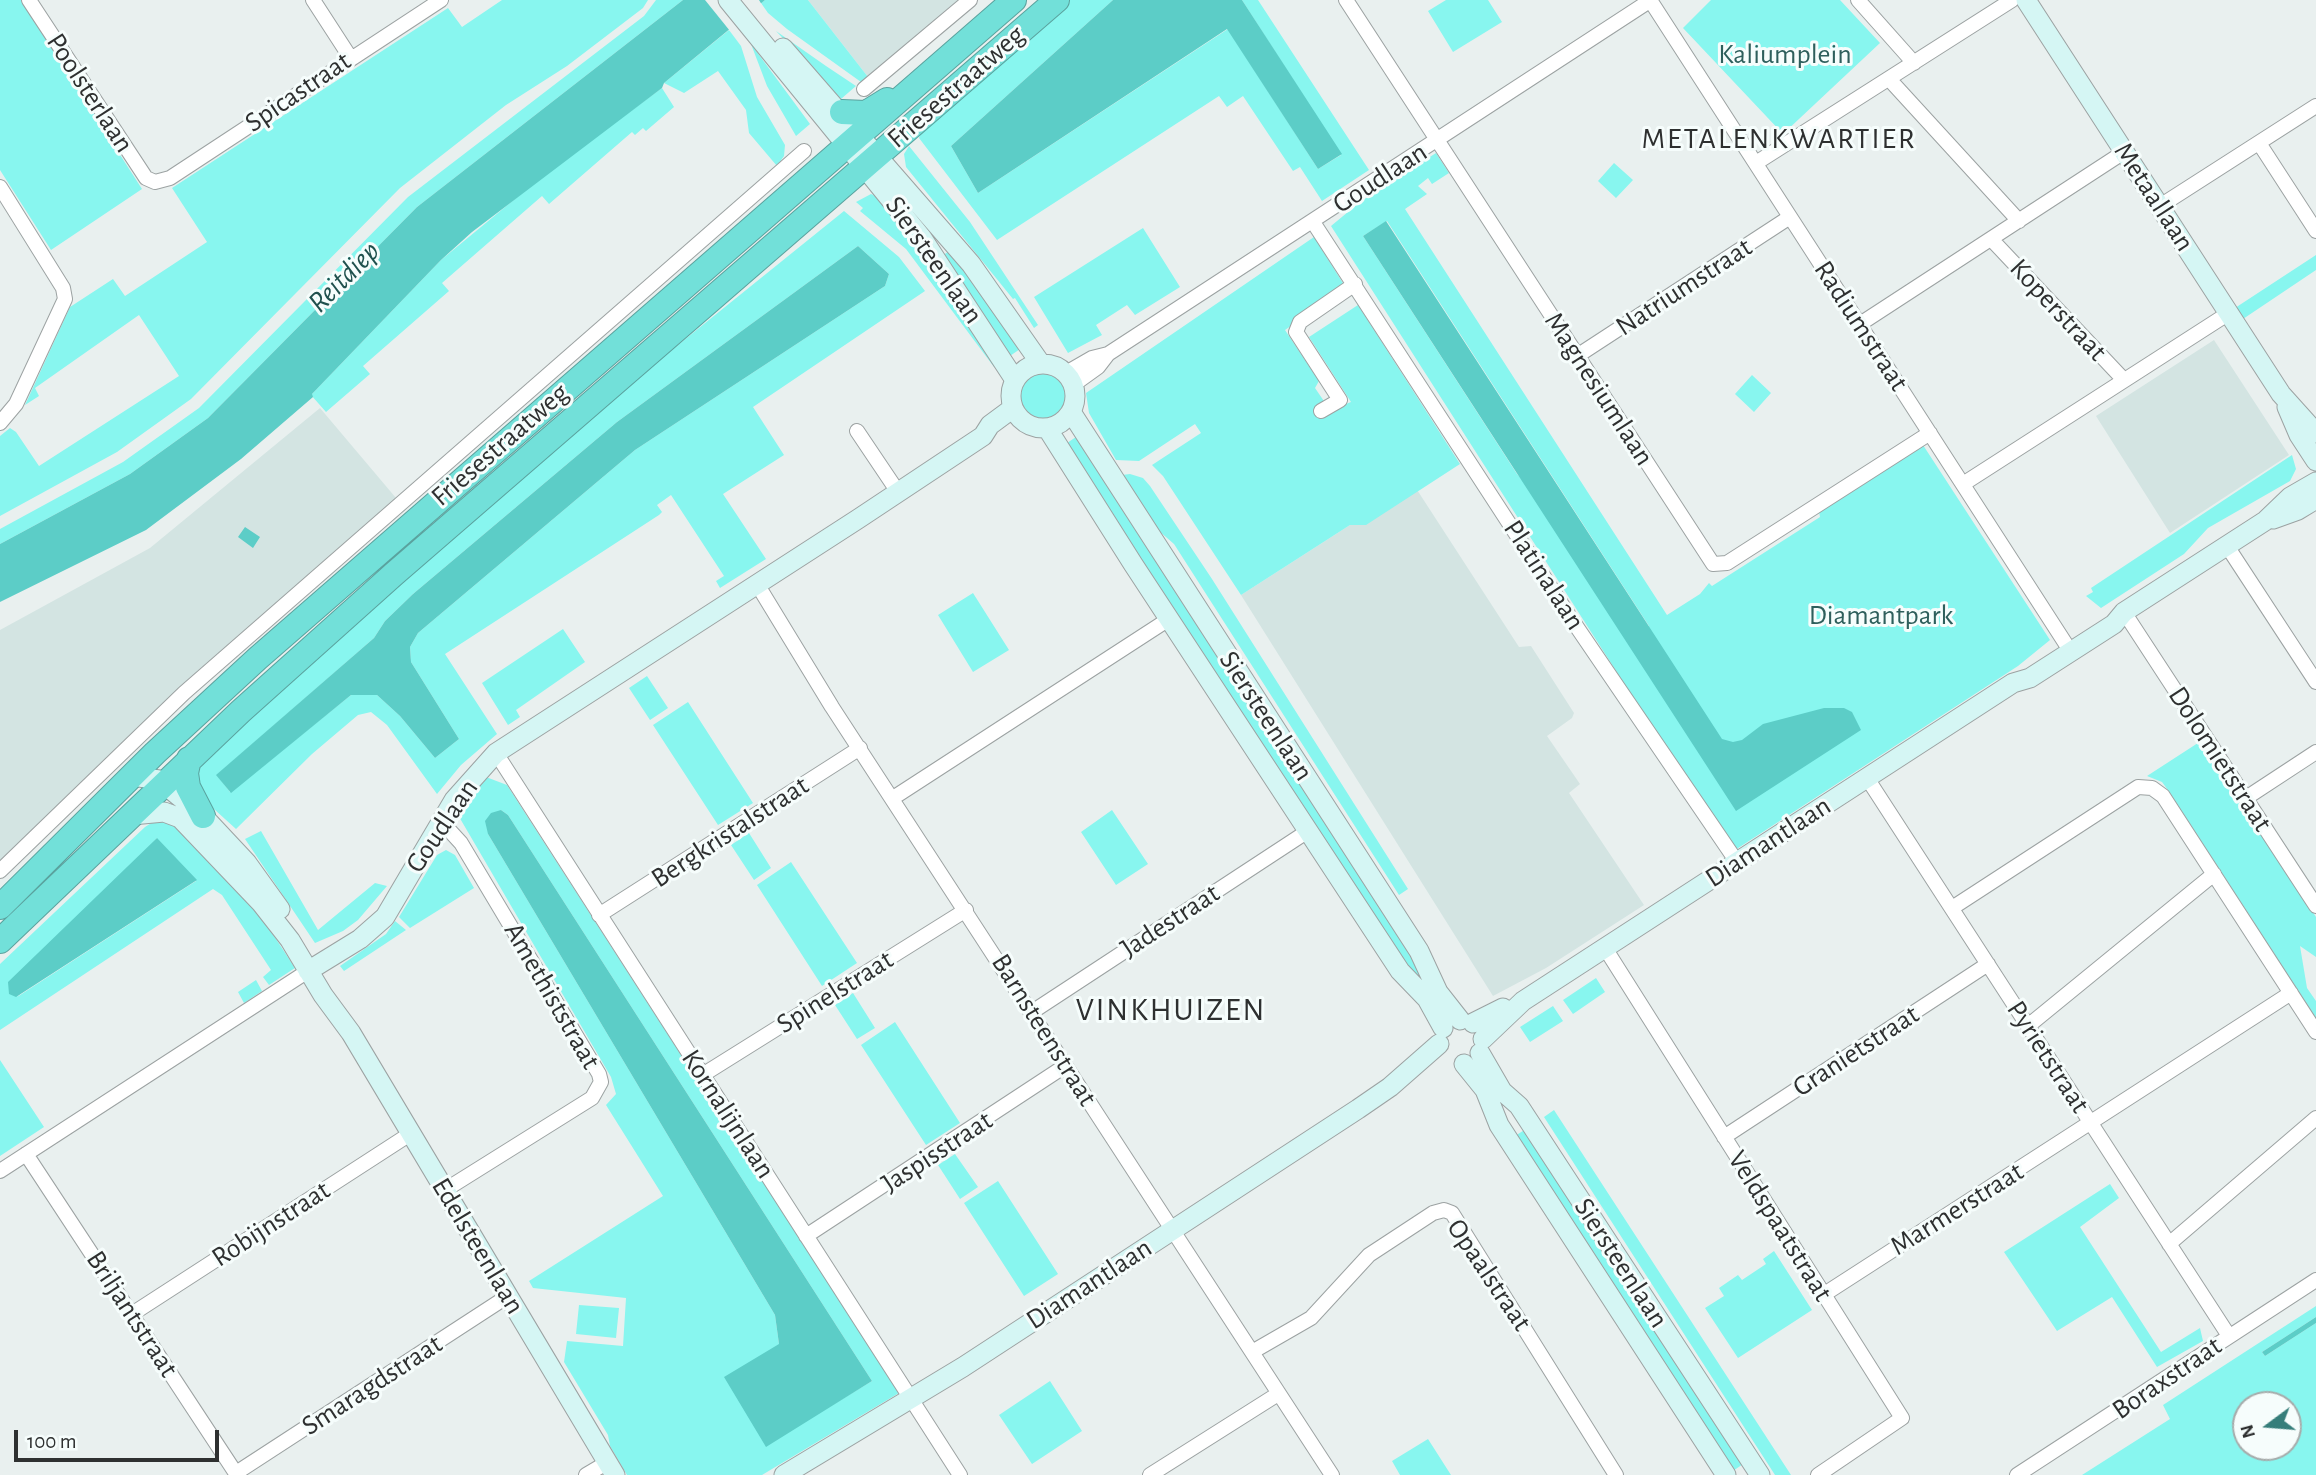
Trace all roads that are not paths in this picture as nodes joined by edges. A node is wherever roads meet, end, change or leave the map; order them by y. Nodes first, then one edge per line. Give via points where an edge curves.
1 (29, 0) edge
2 (313, 0) edge
3 (441, 0) edge
4 (728, 0) edge
5 (971, 0) edge
6 (1014, 0) edge
7 (1057, 0) edge
8 (1346, 0) edge
9 (1650, 0) edge
10 (1858, 0) edge
11 (2012, 0) edge
12 (2026, 0) edge
13 (747, 10) edge
14 (350, 57) junction
15 (1914, 62) junction
16 (933, 72) junction
17 (1889, 79) junction
18 (864, 89) dead end
19 (2316, 106) edge
20 (842, 112) junction
21 (853, 140) junction
22 (1437, 140) junction
23 (2259, 143) junction
24 (804, 151) dead end
25 (2124, 152) junction
26 (871, 161) junction
27 (1756, 163) junction
28 (155, 182) joint
29 (0, 187) edge
30 (2160, 206) junction
31 (1790, 217) junction
32 (2019, 221) junction
33 (1313, 222) junction
34 (2316, 231) edge
35 (1992, 240) junction
36 (1356, 284) junction
37 (2229, 313) junction
38 (1860, 324) junction
39 (1577, 356) junction
40 (1041, 364) junction
41 (1069, 379) junction
42 (1015, 380) junction
43 (2124, 380) junction
44 (2281, 394) junction
45 (1321, 411) dead end
46 (1071, 412) junction
47 (1017, 413) junction
48 (0, 423) edge
49 (1047, 428) junction
50 (857, 431) dead end
51 (1930, 433) junction
52 (2316, 433) edge
53 (2316, 461) edge
54 (2316, 482) edge
55 (1963, 484) junction
56 (898, 492) junction
57 (2316, 499) edge
58 (2265, 521) junction
59 (2227, 546) junction
60 (757, 584) junction
61 (2124, 612) junction
62 (1169, 618) junction
63 (2068, 647) junction
64 (2316, 681) edge
65 (860, 748) junction
66 (2316, 752) edge
67 (496, 753) junction
68 (189, 759) junction
69 (133, 776) junction
70 (1867, 778) junction
71 (165, 783) junction
72 (892, 798) junction
73 (2246, 798) junction
74 (132, 815) junction
75 (193, 818) junction
76 (438, 825) junction
77 (1308, 831) junction
78 (57, 850) junction
79 (1737, 862) junction
80 (0, 871) edge
81 (2214, 874) junction
82 (0, 889) edge
83 (2316, 906) edge
84 (0, 907) edge
85 (1952, 908) junction
86 (966, 909) junction
87 (599, 915) junction
88 (0, 941) edge
89 (1605, 948) junction
90 (1988, 964) junction
91 (312, 968) junction
92 (2291, 993) junction
93 (1032, 1012) junction
94 (2028, 1026) junction
95 (2316, 1032) edge
96 (1461, 1042) junction
97 (1065, 1066) junction
98 (704, 1074) junction
99 (2316, 1118) edge
100 (2091, 1124) junction
101 (410, 1134) junction
102 (1724, 1137) junction
103 (26, 1154) junction
104 (0, 1171) edge
105 (445, 1190) junction
106 (1173, 1229) junction
107 (806, 1236) junction
108 (2169, 1244) junction
109 (2316, 1280) edge
110 (508, 1296) junction
111 (1823, 1296) junction
112 (132, 1314) junction
113 (2229, 1336) junction
114 (1252, 1352) junction
115 (1278, 1394) junction
116 (911, 1398) junction
117 (611, 1469) edge
118 (236, 1474) edge
119 (586, 1475) edge
120 (784, 1475) edge
121 (960, 1475) edge
122 (1150, 1475) edge
123 (1332, 1475) edge
124 (1616, 1475) edge
125 (1726, 1475) edge
126 (1760, 1475) edge
127 (1818, 1475) edge
128 (2017, 1475) edge

1 - 28 street, Poolsterlaan via 146,178
2 - 14 street
3 - 14 street, Spicastraat
4 - 13 street
5 - 18 street, Friesestraatweg
6 - 16 highway, Friesestraatweg
7 - 26 highway, Friesestraatweg
8 - 22 street, Magnesiumlaan
9 - 22 street, Goudlaan
9 - 27 street, Radiumstraat
10 - 15 street
11 - 15 street
12 - 25 street, Metaallaan
13 - 20 street
13 - 21 street
14 - 28 street, Spicastraat via 170,178
15 - 17 street
16 - 20 highway via 872,111
16 - 21 highway, Friesestraatweg
17 - 27 street
17 - 32 street
19 - 23 street
20 - 21 street
21 - 26 street
21 - 69 highway, Friesestraatweg via 377,552
22 - 33 street, Goudlaan
22 - 39 street, Magnesiumlaan
23 - 30 street
23 - 34 street
24 - 80 street, Friesestraatweg via 184,693
25 - 30 street, Metaallaan
25 - 32 street
26 - 40 street, Siersteenlaan via 971,264
26 - 42 street, Siersteenlaan
26 - 68 highway, Friesestraatweg via 394,574
27 - 31 street, Radiumstraat
29 - 48 street via 63,288 65,299 16,404
30 - 37 street, Metaallaan
31 - 38 street, Radiumstraat
31 - 39 street, Natriumstraat
32 - 35 street
33 - 36 street, Platinalaan
33 - 41 street, Goudlaan via 1108,354 1092,358
35 - 38 street
35 - 43 street, Koperstraat
36 - 45 street via 1300,322 1296,331 1340,400
36 - 79 street, Platinalaan via 1570,617
37 - 43 street, Koperstraat
37 - 44 street, Metaallaan
38 - 51 street, Radiumstraat
39 - 51 street, Magnesiumlaan via 1713,564 1727,563
40 - 41 street via 1055,366
40 - 42 street via 1027,368
41 - 46 street via 1075,400
42 - 47 street via 1011,395
43 - 55 street, Koperstraat
44 - 52 street, Metaallaan
44 - 53 street, Metaallaan
46 - 49 street
46 - 96 street, Siersteenlaan via 1419,951
47 - 49 street via 1031,426
47 - 56 street, Goudlaan via 990,425 983,436
49 - 62 street, Siersteenlaan
50 - 56 street
51 - 55 street, Radiumstraat
54 - 58 street, Diamantlaan via 2290,497
55 - 63 street, Radiumstraat
56 - 60 street, Goudlaan
57 - 58 street, Diamantlaan
58 - 59 street, Diamantlaan
59 - 61 street, Diamantlaan
59 - 64 street
60 - 65 street, Barnsteenstraat
60 - 67 street, Goudlaan
61 - 63 street, Diamantlaan via 2108,615
61 - 73 street, Dolomietstraat
62 - 72 street
62 - 77 street, Siersteenlaan
63 - 70 street, Diamantlaan via 2024,669 2013,684
65 - 72 street, Barnsteenstraat
65 - 87 street, Bergkristalstraat
66 - 73 street
67 - 76 street, Goudlaan
67 - 87 street, Kornalijnlaan
68 - 71 highway, Friesestraatweg
68 - 75 highway via 186,774
69 - 71 street, Edelsteenlaan
69 - 78 highway, Friesestraatweg
70 - 79 street, Diamantlaan
70 - 85 street, Pyrietstraat
71 - 74 highway, Friesestraatweg
71 - 75 street, Edelsteenlaan
72 - 86 street, Barnsteenstraat
73 - 83 street, Dolomietstraat
74 - 75 street via 164,812
74 - 88 highway, Friesestraatweg
75 - 91 street, Edelsteenlaan via 264,885
76 - 91 street, Goudlaan via 385,917 360,939
76 - 105 street, Amethiststraat via 461,843 601,1082 592,1098
77 - 93 street, Jadestraat
77 - 96 street, Siersteenlaan via 1400,971
78 - 82 highway via 37,855
78 - 84 highway, Friesestraatweg
79 - 89 street, Diamantlaan
81 - 85 street via 2163,796 2138,786
81 - 92 street
81 - 94 street
85 - 90 street, Pyrietstraat
86 - 93 street, Barnsteenstraat
86 - 98 street, Spinelstraat
87 - 98 street, Kornalijnlaan
89 - 96 street, Diamantlaan
89 - 102 street, Veldspaatstraat
90 - 94 street, Pyrietstraat
90 - 102 street, Granietstraat
91 - 101 street, Edelsteenlaan via 332,989 341,1016
91 - 103 street, Goudlaan
92 - 95 street
92 - 100 street
93 - 97 street, Barnsteenstraat
94 - 100 street, Pyrietstraat
96 - 106 street, Diamantlaan
96 - 125 street, Siersteenlaan via 1499,1125
96 - 126 street, Siersteenlaan via 1520,1106
97 - 106 street, Barnsteenstraat
97 - 107 street, Jaspisstraat
98 - 107 street, Kornalijnlaan
99 - 108 street
100 - 108 street, Pyrietstraat
100 - 111 street, Marmerstraat
101 - 105 street, Edelsteenlaan
101 - 112 street, Robijnstraat
102 - 111 street, Veldspaatstraat
103 - 104 street, Goudlaan
103 - 112 street, Briljantstraat
105 - 110 street, Edelsteenlaan
106 - 114 street, Barnsteenstraat
106 - 116 street, Diamantlaan
107 - 116 street, Kornalijnlaan
108 - 113 street, Pyrietstraat
109 - 113 street, Boraxstraat
110 - 117 street, Edelsteenlaan
110 - 118 street, Smaragdstraat
111 - 127 street, Veldspaatstraat via 1902,1418
112 - 118 street, Briljantstraat
113 - 128 street, Boraxstraat
114 - 115 street, Barnsteenstraat
114 - 124 street, Opaalstraat via 1311,1318 1369,1255 1444,1210 1452,1213
115 - 122 street
115 - 123 street, Barnsteenstraat
116 - 120 street, Diamantlaan
116 - 121 street, Kornalijnlaan
117 - 119 street

